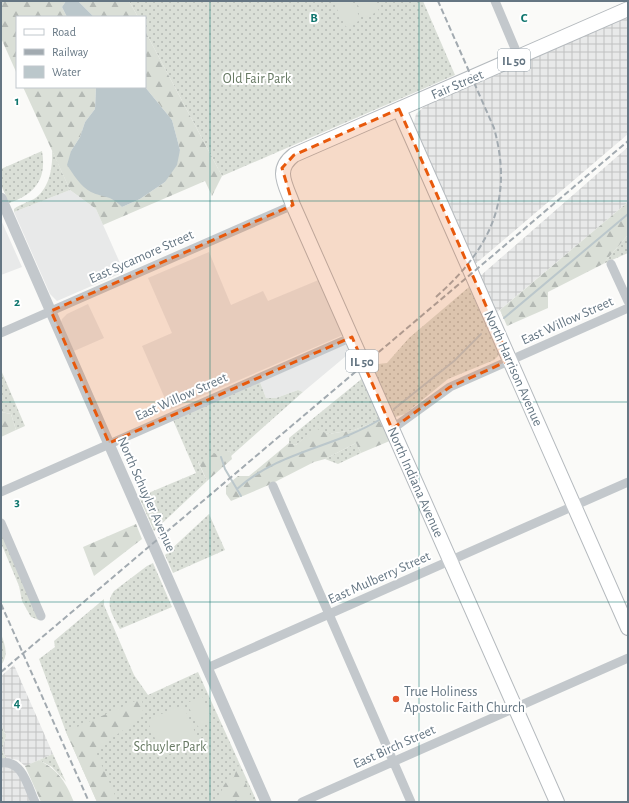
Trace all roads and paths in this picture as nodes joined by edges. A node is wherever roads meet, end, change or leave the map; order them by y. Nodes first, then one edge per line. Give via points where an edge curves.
1 (494, 1) edge
2 (628, 9) edge
3 (519, 58) junction
4 (399, 109) junction
5 (287, 161) joint
6 (1, 198) edge
7 (293, 205) junction
8 (611, 264) dead end
9 (628, 301) edge
10 (628, 308) edge
11 (51, 311) junction
12 (1, 333) edge
13 (352, 337) junction
14 (510, 360) junction
15 (392, 429) junction
16 (109, 443) junction
17 (628, 482) edge
18 (273, 486) dead end
19 (1, 492) edge
20 (574, 506) junction
21 (1, 523) edge
22 (450, 560) junction
23 (329, 614) junction
24 (41, 616) dead end
25 (628, 628) edge
26 (628, 658) edge
27 (207, 668) junction
28 (516, 708) junction
29 (4, 762) edge
30 (394, 762) junction
31 (35, 802) edge
32 (266, 802) edge
33 (302, 802) edge
34 (412, 802) edge
35 (557, 802) edge

1 - 3 street
2 - 3 main road, Fair Street / IL 50
3 - 4 main road, Fair Street / IL 50
4 - 5 main road, Fair Street / IL 50 via 294,155
4 - 14 main road, North Harrison Avenue
5 - 7 main road, North Indiana Avenue / IL 50 via 282,168 283,178
6 - 11 street, North Schuyler Avenue
7 - 11 street, East Sycamore Street
7 - 13 main road, North Indiana Avenue / IL 50
8 - 9 street
10 - 14 street, East Willow Street
11 - 12 street, East Sycamore Street
11 - 16 street, North Schuyler Avenue
13 - 15 main road, North Indiana Avenue / IL 50
13 - 16 street, East Willow Street
14 - 15 street, East Willow Street via 450,387
14 - 20 main road, North Harrison Avenue
15 - 22 main road, North Indiana Avenue / IL 50
16 - 19 street, East Willow Street
16 - 27 street, North Schuyler Avenue
17 - 20 street, East Mulberry Street
18 - 23 street
20 - 22 street, East Mulberry Street
20 - 25 main road, North Harrison Avenue
21 - 24 street
22 - 23 street, East Mulberry Street
22 - 28 main road, North Indiana Avenue / IL 50
23 - 27 street, East Mulberry Street
23 - 30 street
26 - 28 street, East Birch Street
27 - 32 street, North Schuyler Avenue
28 - 30 street, East Birch Street
28 - 35 main road, North Indiana Avenue / IL 50
29 - 31 street via 17,766 21,771
30 - 33 street, East Birch Street
30 - 34 street

